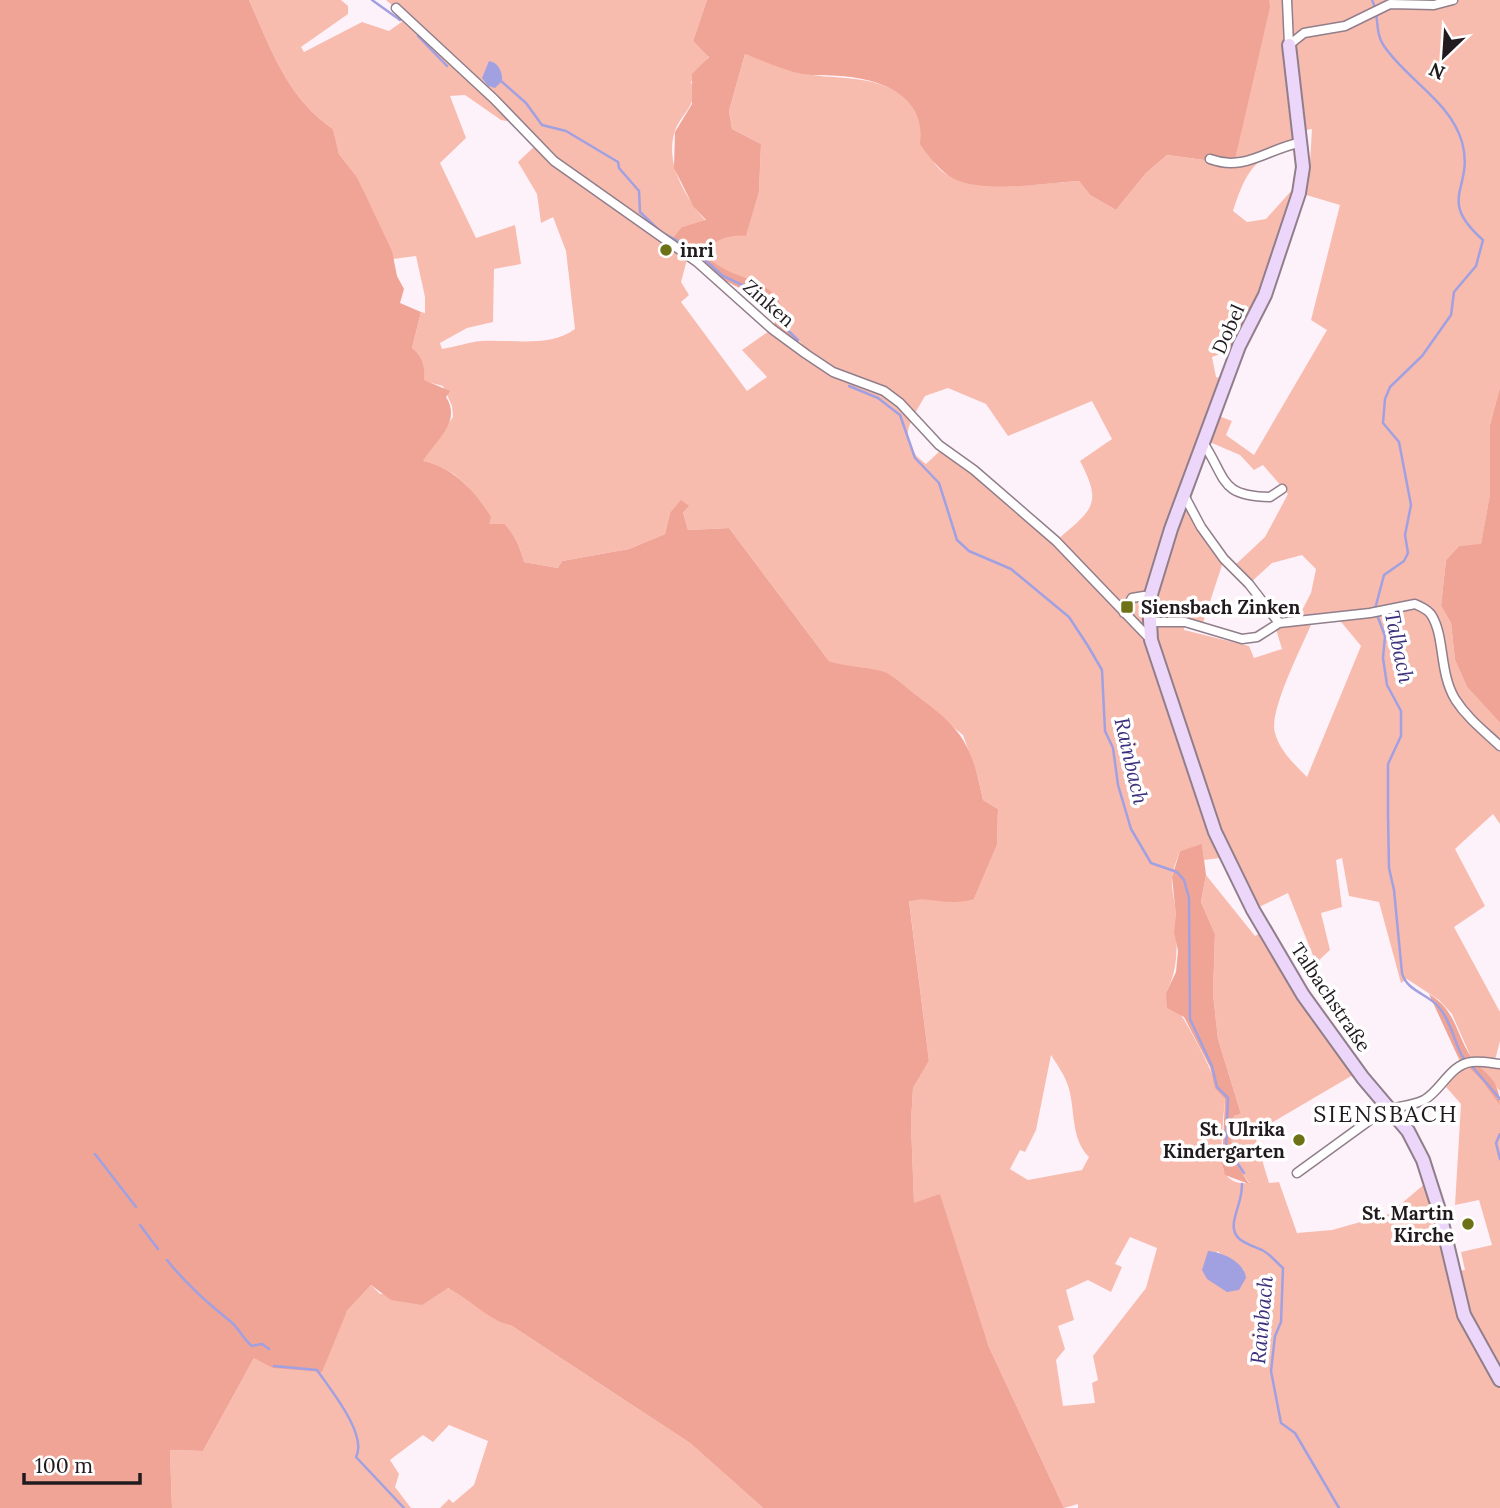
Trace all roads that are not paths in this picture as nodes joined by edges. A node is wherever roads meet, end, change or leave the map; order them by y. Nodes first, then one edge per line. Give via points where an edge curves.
1 (1287, 0) edge
2 (1453, 0) edge
3 (396, 8) dead end
4 (1289, 21) junction
5 (1304, 33) junction
6 (1289, 45) junction
7 (1299, 143) junction
8 (1210, 159) dead end
9 (1204, 444) junction
10 (1282, 489) dead end
11 (1185, 497) junction
12 (1149, 601) junction
13 (1124, 613) junction
14 (1152, 622) junction
15 (1279, 623) junction
16 (1152, 640) junction
17 (1500, 746) edge
18 (1500, 1064) edge
19 (1388, 1108) junction
20 (1297, 1173) dead end
21 (1500, 1380) edge

1 - 4 street, Dobel
2 - 5 street via 1434,5 1390,4 1345,26
3 - 13 street, Zinken via 554,161 697,262 806,354 900,403 939,445 1056,541
4 - 5 street
4 - 6 street, Dobel
5 - 6 street
6 - 7 street, Dobel
7 - 8 street via 1248,162
7 - 9 street, Dobel via 1303,167 1299,193 1265,295 1239,346
9 - 10 street via 1234,492 1270,498
9 - 11 street, Dobel
11 - 12 street, Dobel
11 - 15 street via 1224,559
12 - 13 street via 1144,596 1132,598
12 - 14 street, Dobel
13 - 16 street, Zinken
14 - 15 street via 1185,622 1242,639 1257,637
14 - 16 street, Talbachstraße
15 - 17 street via 1415,604 1431,614 1443,673 1455,699
16 - 19 street, Talbachstraße via 1204,807 1253,910 1303,995
18 - 19 street via 1467,1063 1422,1101 1401,1109
19 - 20 street
19 - 21 street, Talbachstraße via 1408,1131 1423,1160 1464,1315

